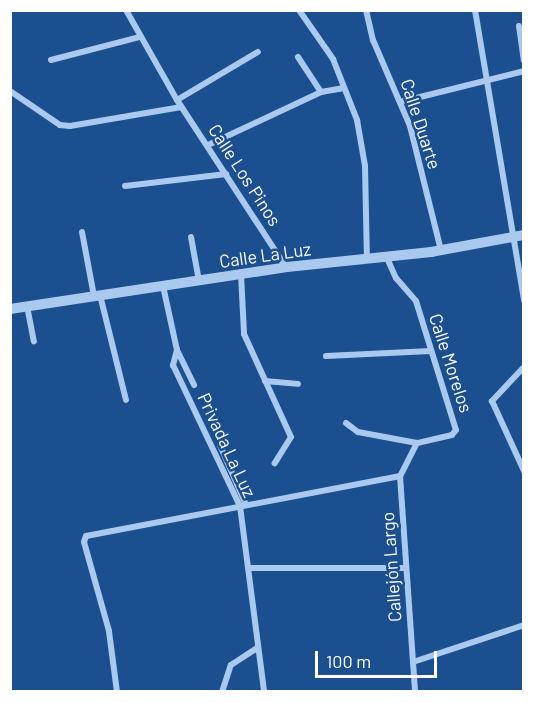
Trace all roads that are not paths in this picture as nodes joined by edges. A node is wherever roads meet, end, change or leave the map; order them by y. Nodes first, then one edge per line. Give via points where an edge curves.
1 (299, 10) edge
2 (366, 10) edge
3 (475, 10) edge
4 (127, 11) edge
5 (519, 27) dead end
6 (140, 37) junction
7 (258, 52) dead end
8 (298, 57) dead end
9 (51, 60) dead end
10 (524, 61) edge
11 (524, 71) edge
12 (485, 81) junction
13 (343, 88) junction
14 (10, 91) edge
15 (321, 92) junction
16 (177, 100) junction
17 (400, 102) junction
18 (182, 107) junction
19 (208, 145) junction
20 (226, 174) junction
21 (125, 186) dead end
22 (82, 232) dead end
23 (524, 235) edge
24 (191, 237) dead end
25 (510, 238) junction
26 (436, 251) junction
27 (387, 258) junction
28 (367, 260) junction
29 (287, 267) junction
30 (242, 274) junction
31 (199, 281) junction
32 (163, 286) junction
33 (97, 296) junction
34 (524, 301) edge
35 (27, 306) junction
36 (10, 309) edge
37 (34, 341) dead end
38 (177, 350) junction
39 (431, 351) junction
40 (326, 356) dead end
41 (524, 368) edge
42 (265, 381) junction
43 (298, 384) dead end
44 (194, 386) dead end
45 (126, 400) dead end
46 (346, 423) dead end
47 (417, 443) junction
48 (220, 445) dead end
49 (275, 463) dead end
50 (524, 471) edge
51 (400, 476) junction
52 (243, 505) junction
53 (249, 568) junction
54 (404, 568) junction
55 (524, 625) edge
56 (257, 648) junction
57 (413, 662) junction
58 (117, 692) edge
59 (222, 692) edge
60 (264, 692) edge
61 (415, 692) edge

1 - 13 street via 333,58
2 - 17 street, Calle Duarte via 373,40
3 - 12 street
4 - 6 street, Calle Los Pinos
5 - 10 street
6 - 9 street
6 - 16 street, Calle Los Pinos
7 - 16 street
8 - 15 street
11 - 12 street
12 - 17 street
12 - 25 street
13 - 15 street
13 - 28 street via 357,120 364,157
14 - 18 street via 60,125 70,126
15 - 19 street
16 - 18 street, Calle Los Pinos
17 - 26 street, Calle Duarte
18 - 19 street, Calle Los Pinos
19 - 20 street, Calle Los Pinos
20 - 21 street
20 - 29 street, Calle Los Pinos
22 - 33 street
23 - 25 street, Calle La Luz
24 - 31 street
25 - 26 street, Calle La Luz
25 - 34 street
26 - 27 street, Calle La Luz
27 - 28 street, Calle La Luz
27 - 39 street, Calle Morelos via 396,278 416,301
28 - 29 street, Calle La Luz
29 - 30 street, Calle La Luz
30 - 31 street, Calle La Luz
30 - 42 street via 244,334
31 - 32 street, Calle La Luz
32 - 33 street, Calle La Luz
32 - 38 street, Privada La Luz
33 - 35 street, Calle La Luz
33 - 45 street
35 - 36 street, Calle La Luz
35 - 37 street
38 - 44 street
38 - 52 street, Privada La Luz via 173,365
39 - 40 street
39 - 47 street, Calle Morelos via 456,430 452,435
41 - 50 street via 492,401
42 - 43 street
42 - 49 street via 291,441
46 - 47 street via 358,432
47 - 51 street
48 - 52 street
51 - 52 street
51 - 54 street, Callejón Largo
52 - 53 street, Privada La Luz
52 - 58 street via 86,536 84,542 109,631
53 - 54 street
53 - 56 street, Privada La Luz
54 - 57 street, Callejón Largo
55 - 57 street
56 - 59 street via 231,665
56 - 60 street, Privada La Luz
57 - 61 street, Callejón Largo

